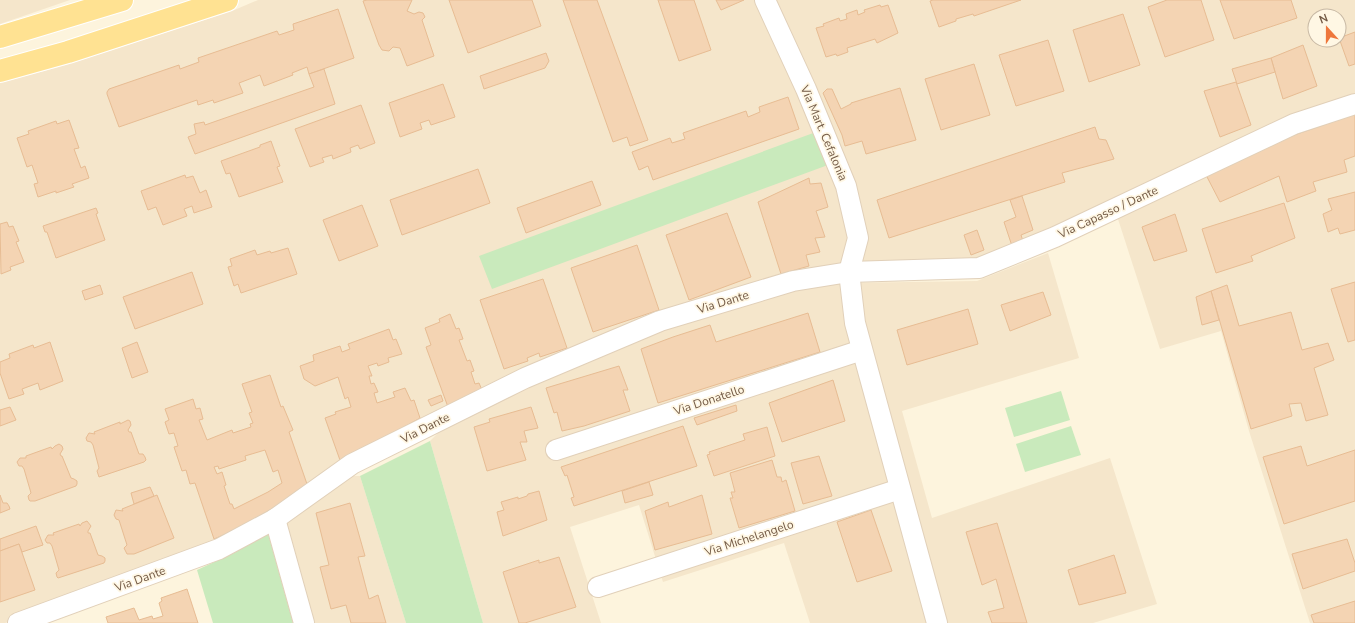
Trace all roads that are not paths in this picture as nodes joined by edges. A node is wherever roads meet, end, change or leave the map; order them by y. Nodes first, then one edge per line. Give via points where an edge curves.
1 (122, 0) edge
2 (227, 0) edge
3 (765, 0) edge
4 (0, 37) edge
5 (0, 71) edge
6 (1355, 104) edge
7 (849, 272) junction
8 (862, 350) junction
9 (556, 450) dead end
10 (900, 489) junction
11 (275, 519) junction
12 (598, 587) dead end
13 (18, 623) edge
14 (304, 623) edge
15 (937, 623) edge

1 - 4 main road
2 - 5 main road via 68,52
3 - 7 street, Via Mart. Cefalonia via 806,89 846,186 858,238
6 - 7 street, Via Capasso / Dante via 1294,124 1055,237 979,268
7 - 8 street via 855,323
7 - 11 street, Via Dante via 793,280 660,321 525,378 352,464
8 - 9 street, Via Donatello
8 - 10 street
10 - 12 street, Via Michelangelo
10 - 15 street
11 - 13 street, Via Dante via 219,550
11 - 14 street

